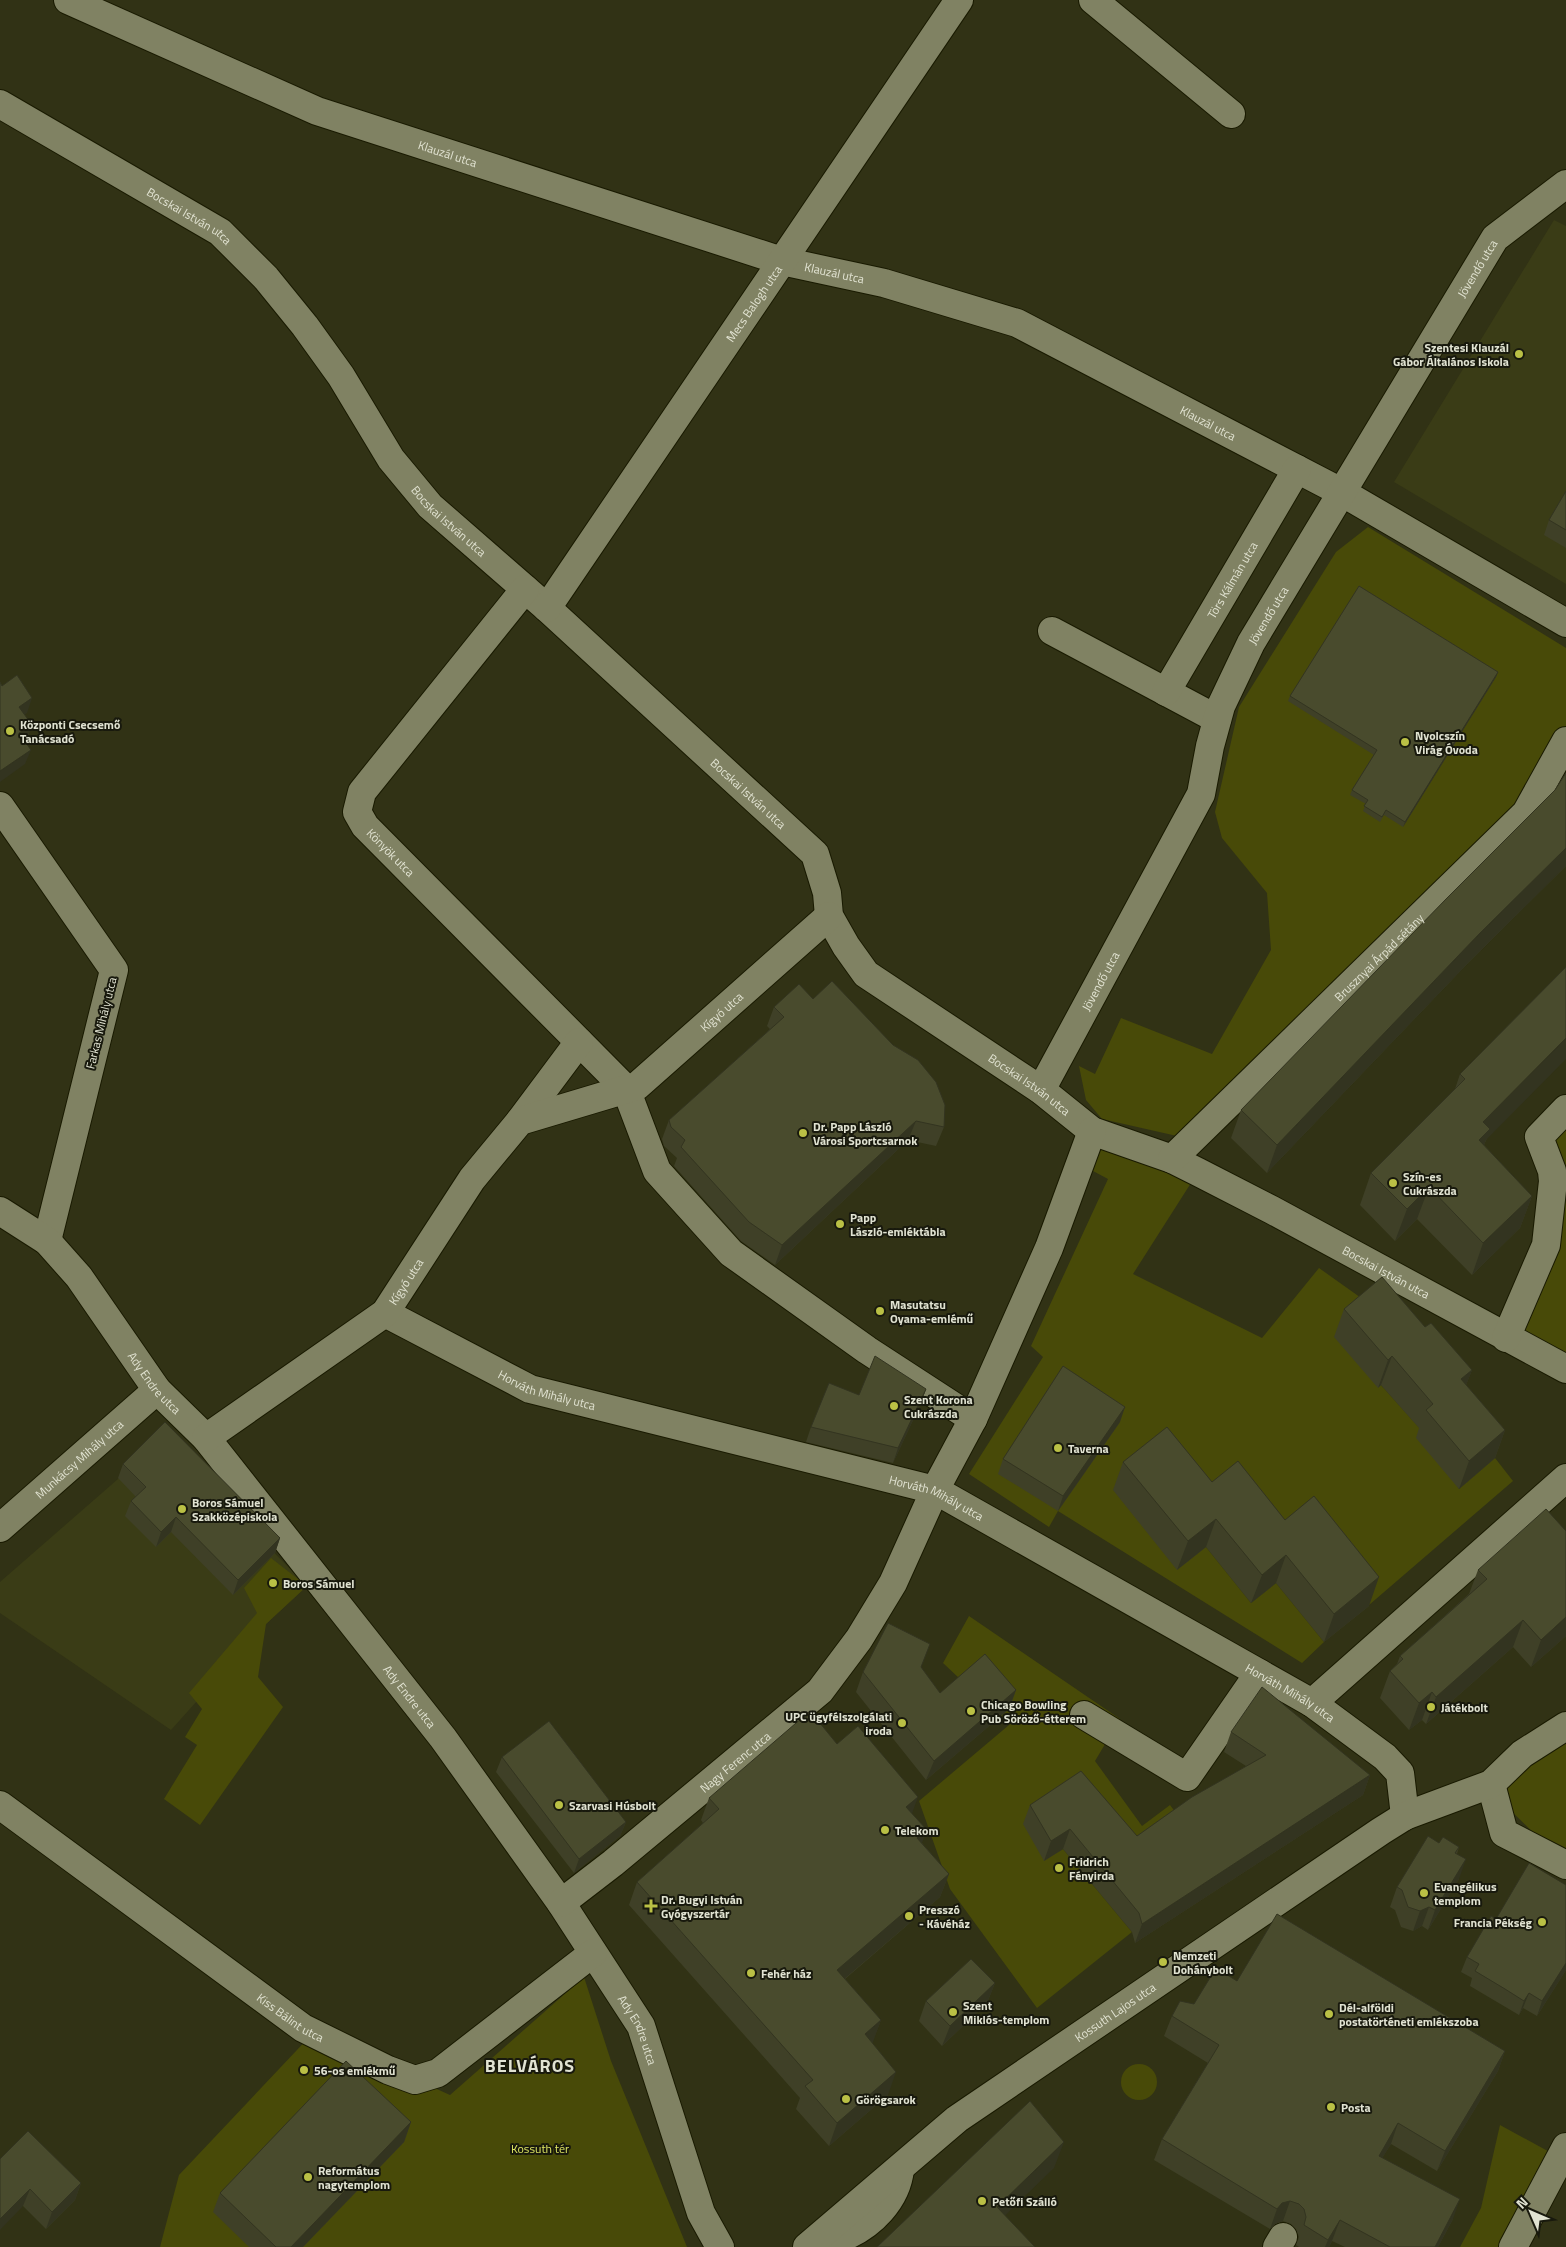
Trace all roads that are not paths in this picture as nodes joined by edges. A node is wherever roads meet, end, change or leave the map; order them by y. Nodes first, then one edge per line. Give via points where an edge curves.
1 (68, 0) edge
2 (959, 0) edge
3 (1093, 0) edge
4 (0, 104) edge
5 (1231, 114) dead end
6 (1564, 188) edge
7 (782, 261) junction
8 (1297, 469) junction
9 (1343, 493) junction
10 (524, 589) junction
11 (547, 608) junction
12 (1566, 623) edge
13 (1052, 631) dead end
14 (1166, 692) junction
15 (1217, 719) junction
16 (1566, 740) edge
17 (0, 806) edge
18 (829, 916) junction
19 (579, 1042) junction
20 (626, 1089) junction
21 (1041, 1090) junction
22 (1566, 1109) edge
23 (520, 1121) junction
24 (1092, 1131) junction
25 (1172, 1160) junction
26 (0, 1211) edge
27 (47, 1241) junction
28 (385, 1313) junction
29 (1506, 1338) junction
30 (1566, 1369) edge
31 (157, 1390) junction
32 (973, 1419) junction
33 (206, 1438) junction
34 (1566, 1478) edge
35 (935, 1490) junction
36 (0, 1528) edge
37 (1259, 1673) junction
38 (1312, 1703) junction
39 (1084, 1715) dead end
40 (1566, 1726) edge
41 (1490, 1784) junction
42 (0, 1805) edge
43 (1405, 1816) junction
44 (1566, 1865) edge
45 (561, 1904) junction
46 (593, 1953) junction
47 (1566, 2147) edge
48 (812, 2242) edge
49 (720, 2247) edge
50 (1513, 2247) edge

1 - 7 street, Klauzál utca via 317,111
2 - 7 street, Mecs Balogh utca
3 - 5 street
4 - 10 street, Bocskai István utca via 220,232 266,278 305,326 341,376 391,459 430,506
6 - 9 street, Jövendő utca via 1495,238
7 - 8 street, Klauzál utca via 884,283 1017,322
7 - 11 street, Mecs Balogh utca
8 - 9 street, Klauzál utca
8 - 14 street, Törs Kálmán utca
9 - 12 street, Klauzál utca
9 - 15 street, Jövendő utca via 1251,644
10 - 11 street, Bocskai István utca
10 - 19 street, Könyök utca via 362,792 356,812 365,826
11 - 18 street, Bocskai István utca via 814,854 827,893
13 - 14 street
14 - 15 street
15 - 21 street, Jövendő utca via 1202,794
16 - 25 street, Brusznyai Árpád sétány via 1526,813
17 - 27 street, Farkas Mihály utca via 114,970
18 - 20 street, Kígyó utca via 637,1086
18 - 21 street, Bocskai István utca via 866,974
19 - 20 street, Könyök utca
19 - 23 street, Kígyó utca
20 - 23 street, Kígyó utca
20 - 32 street via 657,1171 731,1253 867,1350
21 - 24 street, Bocskai István utca
22 - 29 street via 1538,1137 1553,1181 1546,1245
23 - 28 street, Kígyó utca via 472,1179
24 - 25 street, Bocskai István utca
24 - 32 street via 1049,1248
25 - 29 street, Bocskai István utca via 1272,1210
26 - 27 street, Ady Endre utca
27 - 31 street, Ady Endre utca via 79,1276
28 - 33 street, Kígyó utca
28 - 35 street, Horváth Mihály utca via 530,1389
29 - 30 street, Bocskai István utca
31 - 33 street, Ady Endre utca
31 - 36 street, Munkácsy Mihály utca
32 - 35 street
33 - 45 street, Ady Endre utca via 444,1738
34 - 38 street
35 - 37 street, Horváth Mihály utca
35 - 45 street, Nagy Ferenc utca via 893,1583 859,1639 820,1691
37 - 38 street, Horváth Mihály utca
37 - 39 street via 1187,1777
38 - 43 street, Horváth Mihály utca via 1384,1757 1400,1773
40 - 41 street, Kossuth Lajos utca via 1522,1754
41 - 43 street, Kossuth Lajos utca
41 - 44 street via 1504,1834
42 - 46 street, Kiss Bálint utca via 303,2028 415,2080 438,2073
43 - 48 street, Kossuth Lajos utca via 957,2119
45 - 46 street, Ady Endre utca
46 - 49 street, Ady Endre utca via 641,2026 701,2213
47 - 50 street

